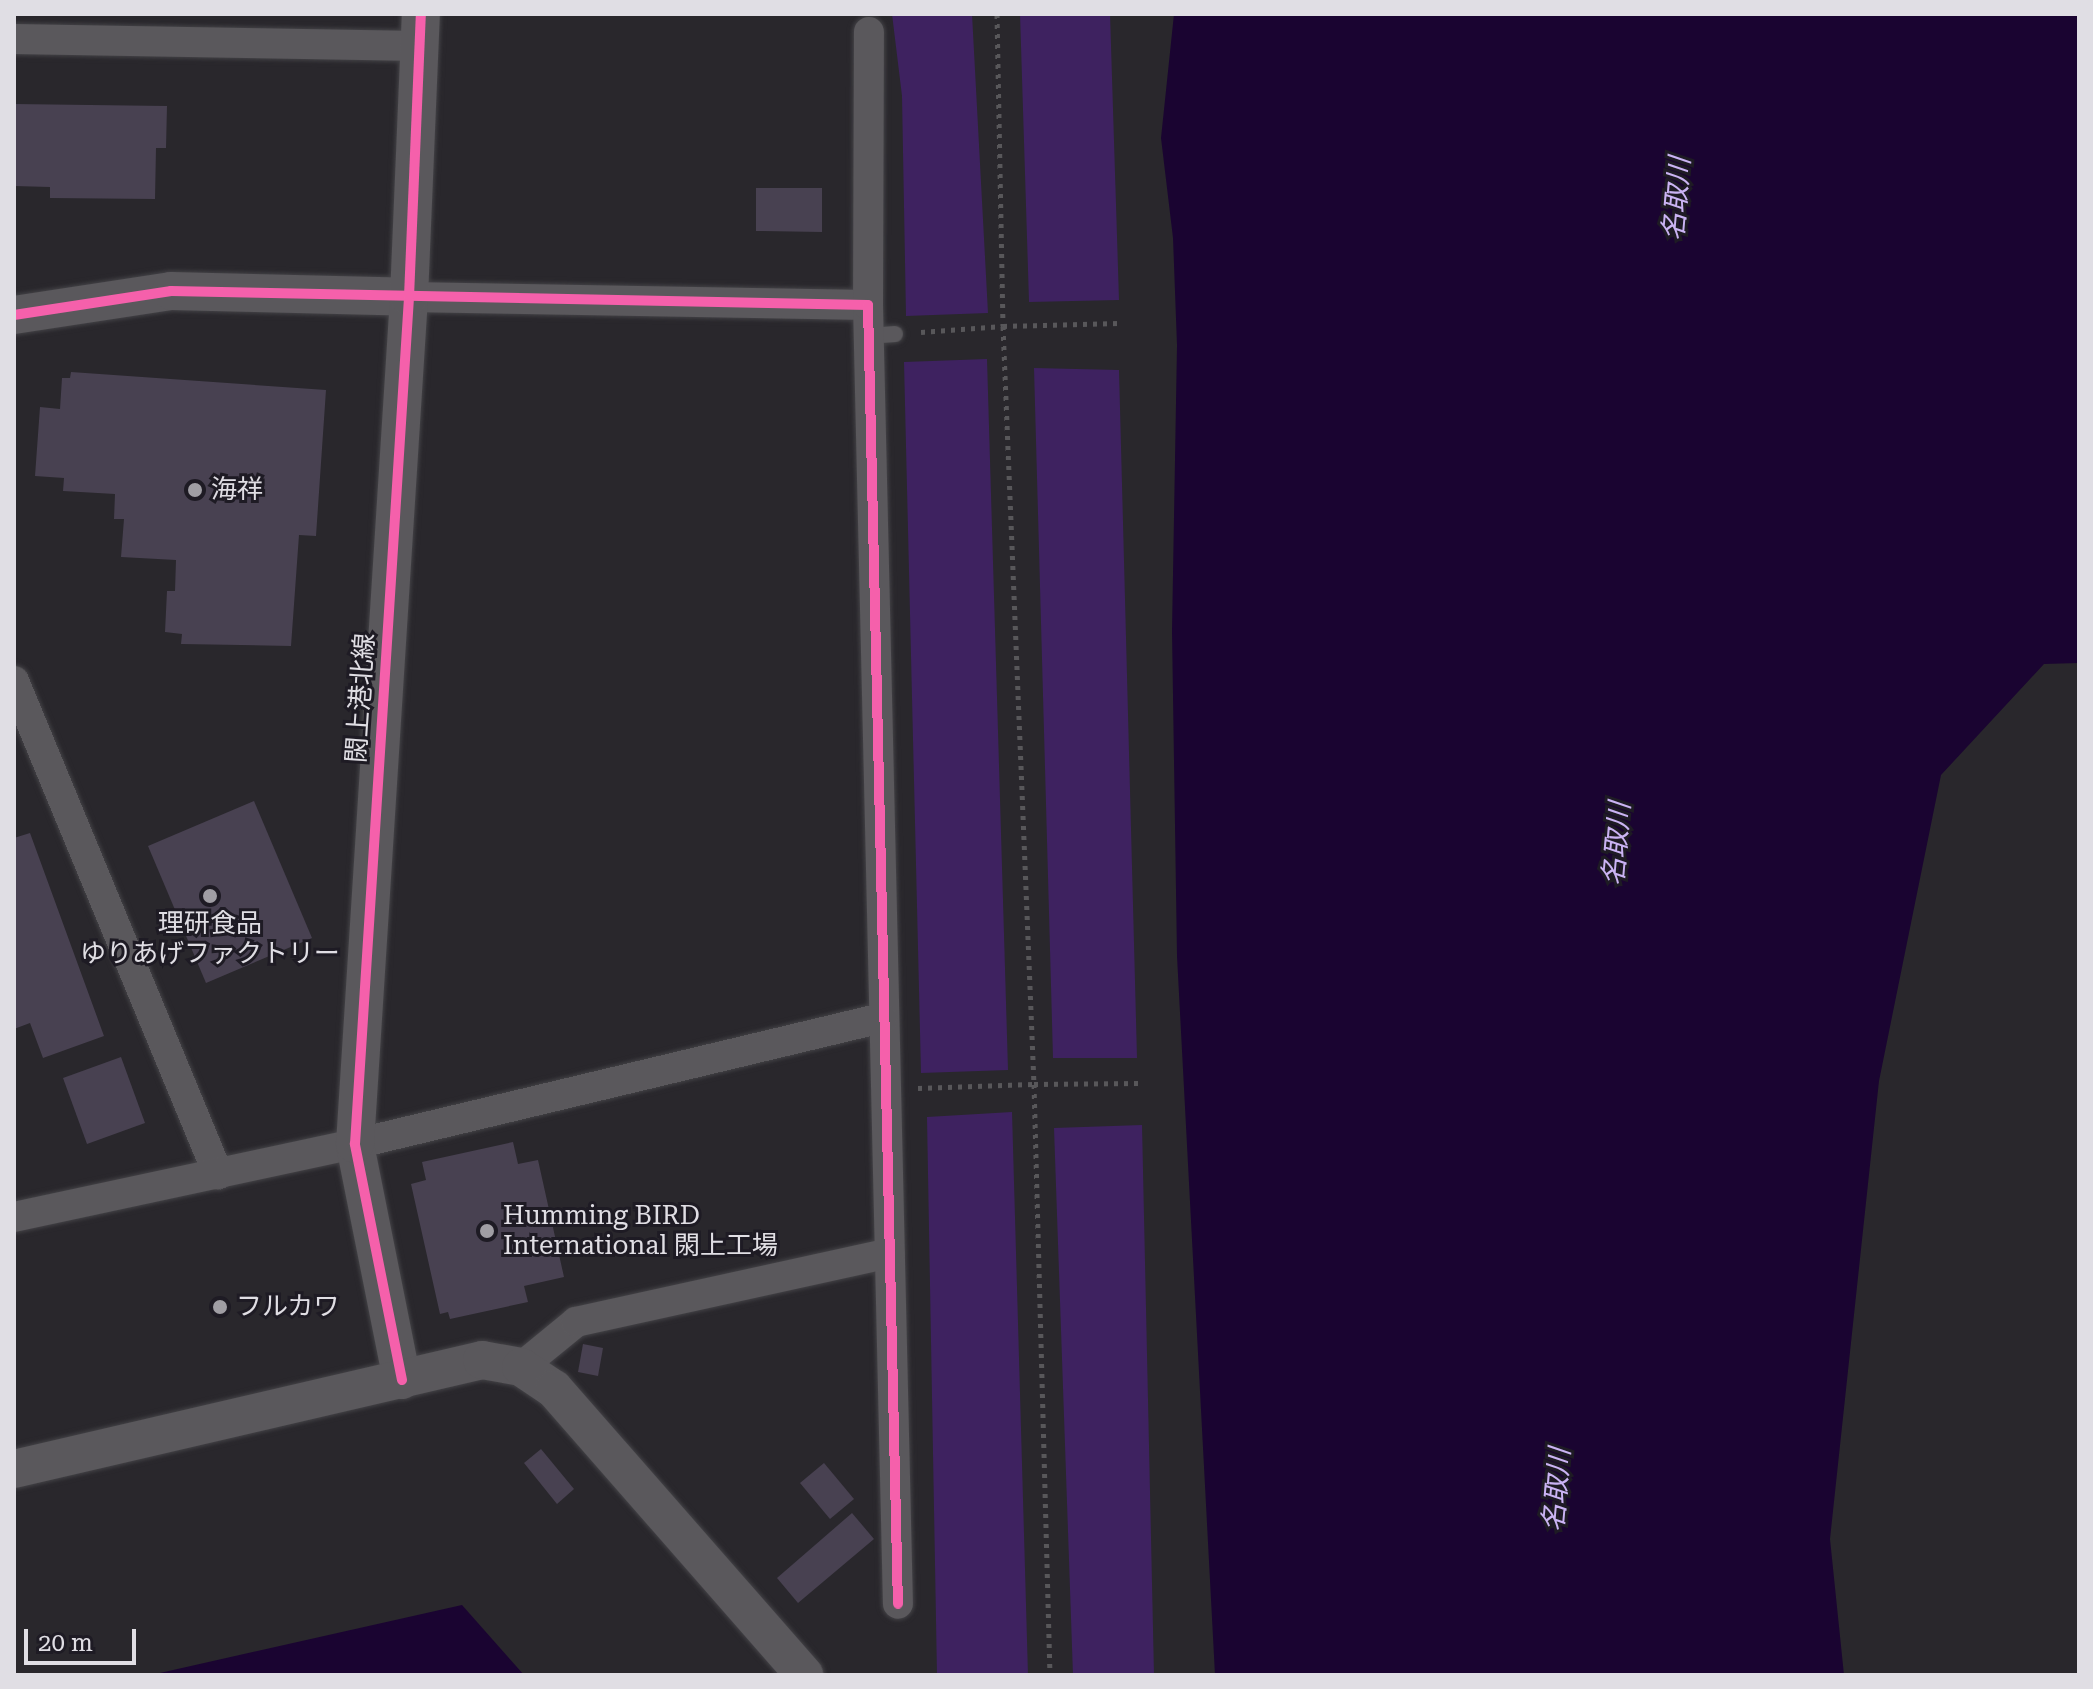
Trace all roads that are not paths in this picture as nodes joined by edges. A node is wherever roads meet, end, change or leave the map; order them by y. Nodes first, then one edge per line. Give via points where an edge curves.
1 (420, 30) edge
2 (869, 32) dead end
3 (14, 39) edge
4 (409, 297) junction
5 (868, 305) junction
6 (14, 315) edge
7 (14, 681) edge
8 (882, 1018) junction
9 (355, 1144) junction
10 (218, 1174) junction
11 (14, 1217) edge
12 (889, 1253) junction
13 (521, 1367) junction
14 (402, 1380) junction
15 (14, 1469) edge
16 (898, 1604) dead end
17 (804, 1675) edge

1 - 3 street
1 - 4 street, 閖上港北線
2 - 5 street
4 - 5 street
4 - 6 street via 171,291
4 - 9 street, 閖上港北線
5 - 8 street via 882,335
7 - 10 street
8 - 9 street
8 - 12 street
9 - 10 street
9 - 14 street, 閖上港北線
10 - 11 street
12 - 13 street via 576,1322
12 - 16 street
13 - 14 street via 482,1360
13 - 17 street via 554,1389
14 - 15 street

